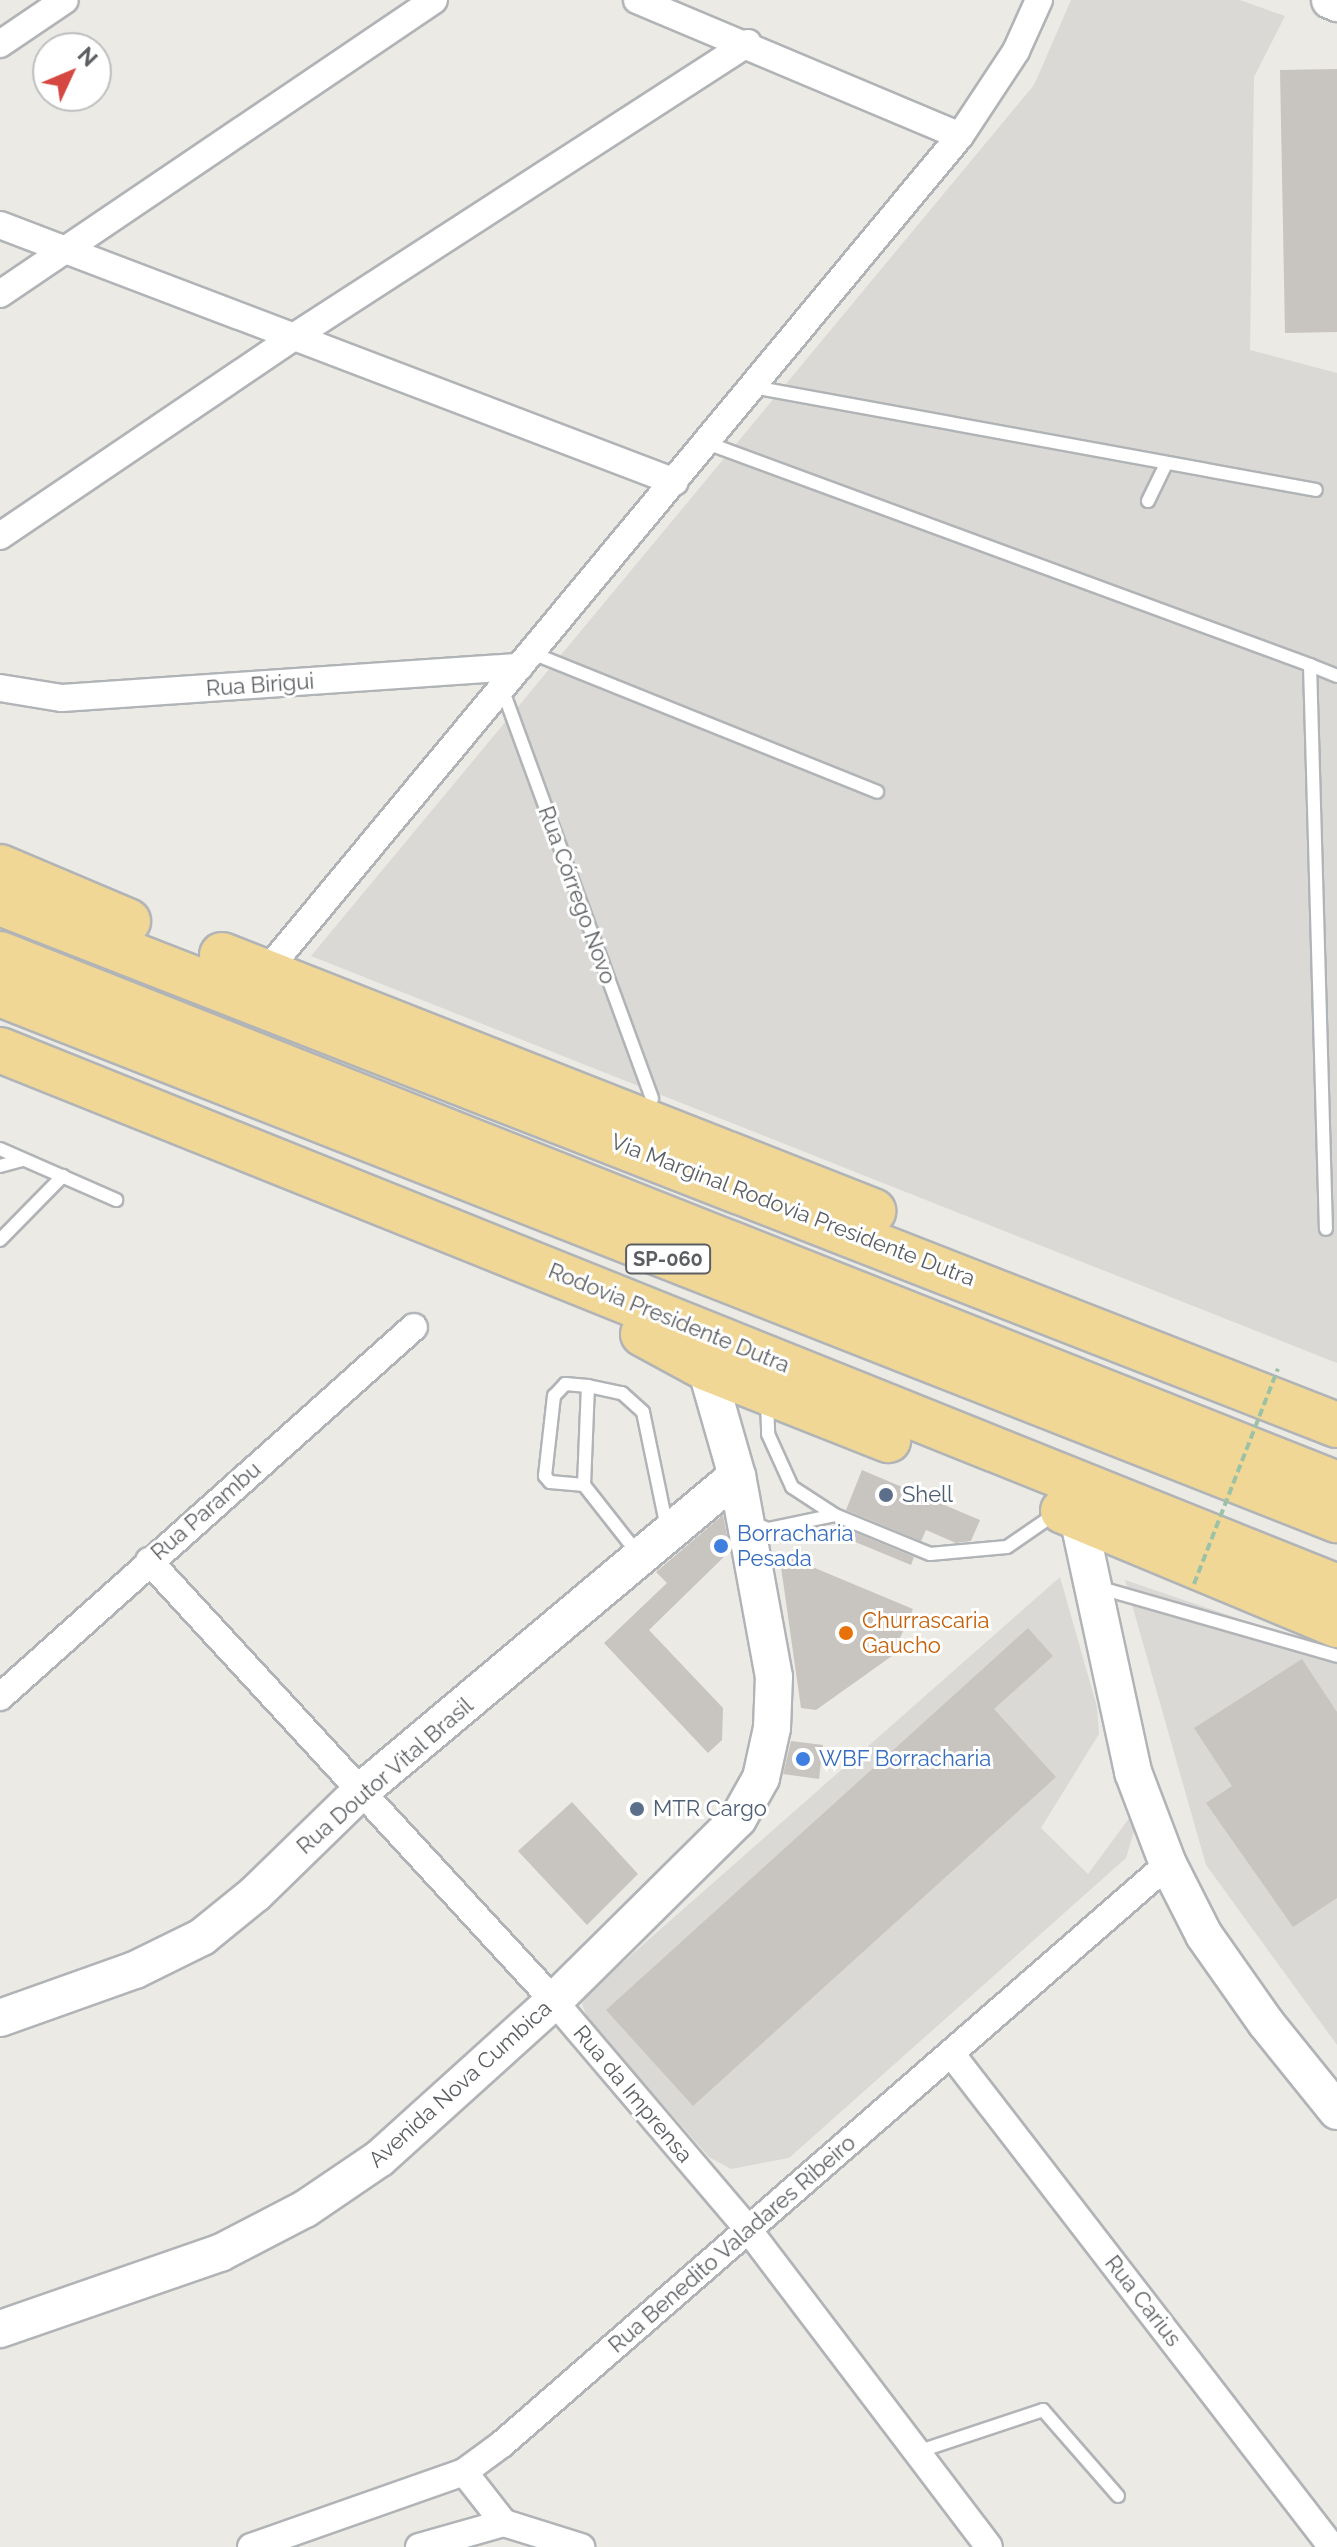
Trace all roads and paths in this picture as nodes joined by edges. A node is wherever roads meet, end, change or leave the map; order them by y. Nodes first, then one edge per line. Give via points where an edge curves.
1 (65, 0) edge
2 (434, 0) edge
3 (637, 0) edge
4 (1039, 0) edge
5 (1330, 0) edge
6 (1337, 3) edge
7 (748, 43) junction
8 (0, 44) edge
9 (960, 136) junction
10 (0, 225) edge
11 (63, 251) junction
12 (0, 294) edge
13 (292, 338) junction
14 (753, 387) junction
15 (707, 443) junction
16 (1165, 466) junction
17 (675, 482) junction
18 (1316, 490) dead end
19 (1148, 501) dead end
20 (0, 536) edge
21 (526, 660) junction
22 (1310, 665) junction
23 (1337, 676) edge
24 (0, 688) edge
25 (503, 691) junction
26 (877, 792) dead end
27 (0, 867) edge
28 (0, 903) edge
29 (0, 954) edge
30 (274, 962) dead end
31 (0, 994) edge
32 (249, 997) junction
33 (0, 1050) edge
34 (652, 1099) dead end
35 (0, 1149) edge
36 (22, 1160) junction
37 (0, 1166) edge
38 (63, 1176) junction
39 (116, 1200) dead end
40 (1326, 1229) dead end
41 (465, 1234) junction
42 (0, 1240) edge
43 (1015, 1297) junction
44 (414, 1327) dead end
45 (706, 1368) junction
46 (1278, 1369) dead end
47 (588, 1386) junction
48 (760, 1390) junction
49 (1337, 1425) edge
50 (725, 1426) junction
51 (1232, 1439) junction
52 (737, 1476) junction
53 (1337, 1484) edge
54 (584, 1485) junction
55 (1070, 1514) junction
56 (835, 1515) junction
57 (745, 1520) junction
58 (1337, 1520) edge
59 (655, 1546) junction
60 (149, 1561) junction
61 (1194, 1584) dead end
62 (1090, 1585) junction
63 (1337, 1587) edge
64 (1337, 1625) edge
65 (1337, 1656) edge
66 (0, 1697) edge
67 (360, 1792) junction
68 (1168, 1864) junction
69 (554, 2001) junction
70 (0, 2018) edge
71 (953, 2056) junction
72 (1337, 2111) edge
73 (747, 2228) junction
74 (0, 2329) edge
75 (917, 2452) junction
76 (464, 2472) junction
77 (1118, 2496) dead end
78 (504, 2523) junction
79 (477, 2539) edge
80 (266, 2545) edge
81 (419, 2547) edge
82 (581, 2547) edge
83 (989, 2547) edge
84 (1332, 2547) edge

1 - 8 street
2 - 11 street
3 - 7 street
4 - 9 street via 1016,51
5 - 6 street
7 - 9 street
7 - 13 street
9 - 14 street
10 - 11 street
11 - 12 street
11 - 13 street
13 - 17 street
13 - 20 street
14 - 15 street
14 - 16 lane
15 - 17 street
15 - 22 lane
16 - 18 lane
16 - 19 lane
17 - 21 street
21 - 24 street, Rua Birigui via 62,698
21 - 25 street
21 - 26 lane
22 - 23 lane
22 - 40 lane
25 - 30 street
25 - 34 lane, Rua Córrego Novo
27 - 43 highway via 783,1172 923,1237
28 - 32 highway
29 - 51 highway, SP-060
31 - 58 highway, SP-060
32 - 43 highway, Via Marginal Rodovia Presidente Dutra
32 - 51 highway via 312,1041 1178,1406
33 - 41 highway, Rodovia Presidente Dutra / SP-060
35 - 36 lane
36 - 37 lane
36 - 38 lane
38 - 39 lane
38 - 42 lane
41 - 45 highway via 484,1256
41 - 63 highway, Rodovia Presidente Dutra / SP-060
43 - 49 highway, Via Marginal Rodovia Presidente Dutra
44 - 60 street, Rua Parambu
45 - 48 highway
45 - 50 street
46 - 61 path, bridge
47 - 54 lane
47 - 54 lane via 565,1384 554,1396 545,1476 550,1482
47 - 59 lane via 622,1393 643,1412
48 - 50 street via 734,1405
48 - 55 highway
48 - 56 lane via 768,1434 792,1487
50 - 52 street
51 - 53 highway, SP-060
52 - 57 street, Avenida Nova Cumbica
52 - 59 street, Rua Doutor Vital Brasil
54 - 59 lane
55 - 56 lane via 1007,1547 930,1554
55 - 62 street
55 - 64 highway
56 - 57 lane via 768,1529
57 - 69 street, Avenida Nova Cumbica via 774,1677 772,1728 761,1778 738,1819
59 - 67 street, Rua Doutor Vital Brasil
60 - 66 street, Rua Parambu
60 - 67 street, Rua da Imprensa
62 - 65 lane
62 - 68 street via 1133,1772
67 - 69 street, Rua da Imprensa
67 - 70 street, Rua Doutor Vital Brasil via 255,1894 202,1937 135,1970
68 - 71 street, Rua Benedito Valadares Ribeiro
68 - 72 street via 1204,1935
69 - 73 street, Rua da Imprensa
69 - 74 street, Avenida Nova Cumbica via 380,2158 305,2209 220,2253
71 - 73 street, Rua Benedito Valadares Ribeiro
71 - 84 street, Rua Carius
73 - 75 street, Rua da Imprensa
73 - 76 street, Rua Benedito Valadares Ribeiro
75 - 77 lane via 1043,2410
75 - 83 street, Rua da Imprensa
76 - 78 street
76 - 80 street, Rua Benedito Valadares Ribeiro
78 - 79 street
78 - 82 street
79 - 81 street

